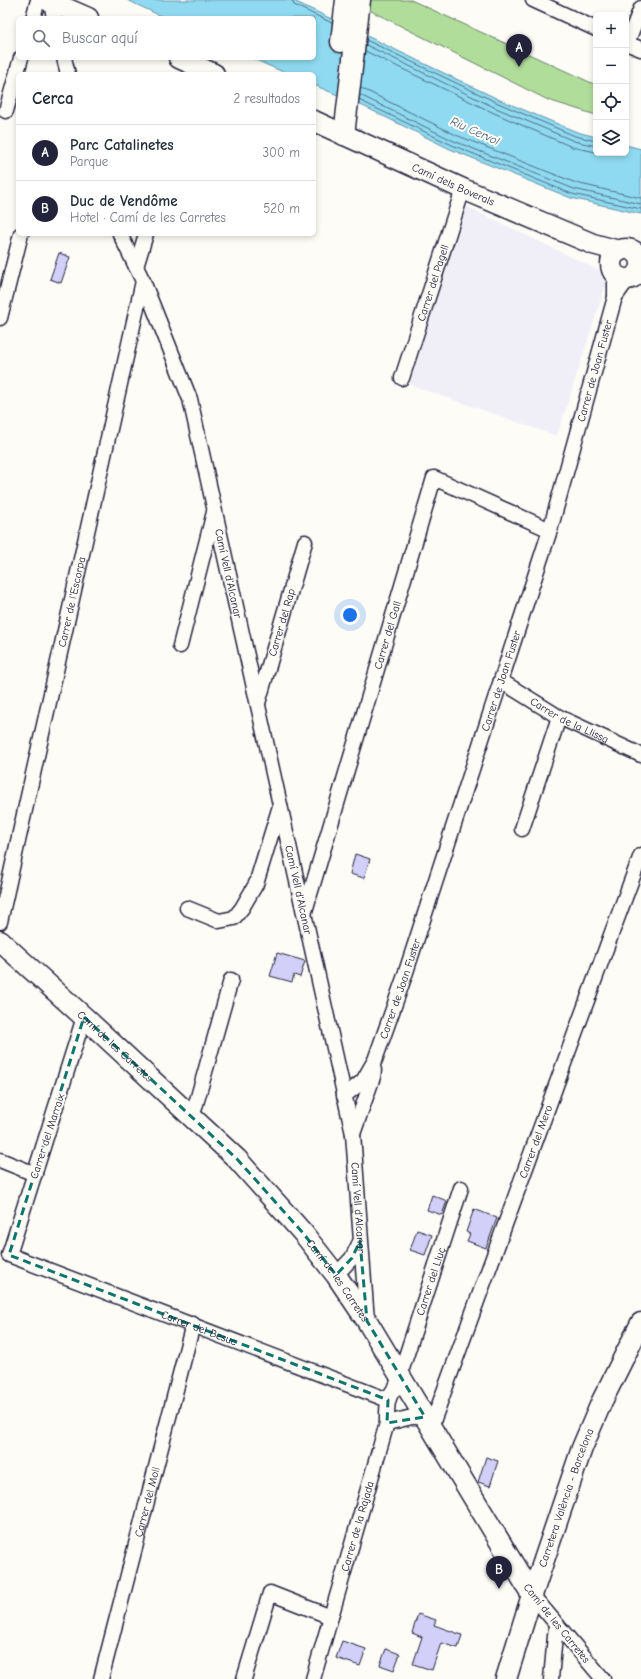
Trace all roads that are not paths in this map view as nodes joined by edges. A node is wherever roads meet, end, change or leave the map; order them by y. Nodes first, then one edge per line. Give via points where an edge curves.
1 (540, 1) edge
2 (352, 4) edge
3 (48, 5) edge
4 (641, 8) edge
5 (35, 16) edge
6 (82, 16) edge
7 (593, 28) edge
8 (629, 36) edge
9 (629, 44) edge
10 (641, 49) edge
11 (20, 60) edge
12 (64, 60) edge
13 (64, 60) edge
14 (183, 60) edge
15 (202, 71) edge
16 (17, 72) edge
17 (61, 72) edge
18 (67, 72) edge
19 (16, 76) edge
20 (6, 111) dead end
21 (333, 123) edge
22 (463, 189) junction
23 (20, 236) edge
24 (121, 236) edge
25 (145, 236) edge
26 (136, 267) junction
27 (625, 271) edge
28 (143, 281) junction
29 (0, 318) edge
30 (402, 378) dead end
31 (215, 510) junction
32 (550, 530) junction
33 (305, 542) dead end
34 (180, 646) dead end
35 (501, 681) junction
36 (258, 704) junction
37 (559, 717) junction
38 (641, 755) edge
39 (280, 805) junction
40 (522, 829) dead end
41 (641, 855) edge
42 (187, 908) dead end
43 (304, 913) junction
44 (0, 922) edge
45 (0, 941) edge
46 (231, 980) dead end
47 (84, 1017) junction
48 (375, 1060) junction
49 (340, 1078) junction
50 (370, 1088) junction
51 (345, 1099) junction
52 (192, 1118) junction
53 (353, 1134) junction
54 (0, 1160) edge
55 (35, 1174) junction
56 (461, 1188) dead end
57 (360, 1242) junction
58 (9, 1255) joint
59 (339, 1272) junction
60 (364, 1273) junction
61 (367, 1321) junction
62 (641, 1323) edge
63 (194, 1324) junction
64 (399, 1375) junction
65 (388, 1400) junction
66 (428, 1422) junction
67 (387, 1423) junction
68 (532, 1595) junction
69 (331, 1617) junction
70 (556, 1625) junction
71 (101, 1679) edge
72 (244, 1679) edge
73 (312, 1679) edge
74 (506, 1679) edge
75 (551, 1679) edge
76 (603, 1679) edge

1 - 7 street
2 - 21 street
3 - 5 street
3 - 6 street
4 - 8 street
9 - 10 street
11 - 16 street
12 - 17 street
13 - 18 street
14 - 15 street
19 - 20 street
21 - 22 street, Camí dels Boverals
22 - 27 street, Camí dels Boverals via 593,244
22 - 30 street, Carrer del Pagell
23 - 29 street
24 - 26 street, Camí Vell d'Alcanar
25 - 26 street
26 - 28 street, Camí Vell d'Alcanar
27 - 32 street, Carrer de Joan Fuster via 615,297
28 - 31 street, Camí Vell d'Alcanar via 190,398
28 - 44 street, Carrer de l'Escorpa
31 - 34 street, Camí Vell d'Alcanar
31 - 36 street, Camí Vell d'Alcanar
32 - 35 street, Carrer de Joan Fuster
32 - 43 street, Carrer del Gall via 434,478
33 - 36 street, Carrer del Rap
35 - 37 street, Carrer de la Llissa
35 - 48 street, Carrer de Joan Fuster
36 - 39 street, Camí Vell d'Alcanar
37 - 38 street, Carrer de la Llissa
37 - 40 street
39 - 42 street via 256,884 234,918 219,921
39 - 43 street, Camí Vell d'Alcanar
41 - 66 street, Carrer del Mero
43 - 49 street, Camí Vell d'Alcanar
45 - 47 street, Camí de les Carretes
46 - 52 street
47 - 52 street, Camí de les Carretes
47 - 55 street, Carrer del Marraix
48 - 49 street, Carrer de Joan Fuster via 361,1074 349,1080
48 - 50 street, Carrer de Joan Fuster
48 - 51 street, Carrer de Joan Fuster via 363,1081
49 - 51 street, Camí Vell d'Alcanar
50 - 51 street via 357,1098
50 - 53 street, Carrer de Joan Fuster
51 - 53 street, Camí Vell d'Alcanar
52 - 59 street, Camí de les Carretes via 236,1159
53 - 57 street, Camí Vell d'Alcanar
54 - 55 street
55 - 58 street, Carrer del Marraix
56 - 64 street, Carrer del Lluç
57 - 59 street
57 - 60 street, Camí Vell d'Alcanar
58 - 63 street, Carrer del Besuc
59 - 60 street via 357,1281
59 - 61 street, Camí de les Carretes
60 - 61 street, Camí Vell d'Alcanar
61 - 64 street, Camí de les Carretes
62 - 68 street, Carretera València - Barcelona via 582,1448
63 - 65 street, Carrer del Besuc
63 - 71 street, Carrer del Moll
64 - 65 street, Carrer de la Rajada via 396,1387
64 - 66 street, Camí de les Carretes
65 - 67 street, Carrer de la Rajada
66 - 67 street via 412,1417
66 - 68 street, Camí de les Carretes
67 - 69 street, Carrer de la Rajada
68 - 70 street, Camí de les Carretes
68 - 74 street, Carretera València - Barcelona
69 - 72 street via 270,1593
69 - 73 street, Carrer de la Rajada
70 - 75 street
70 - 76 street, Camí de les Carretes

